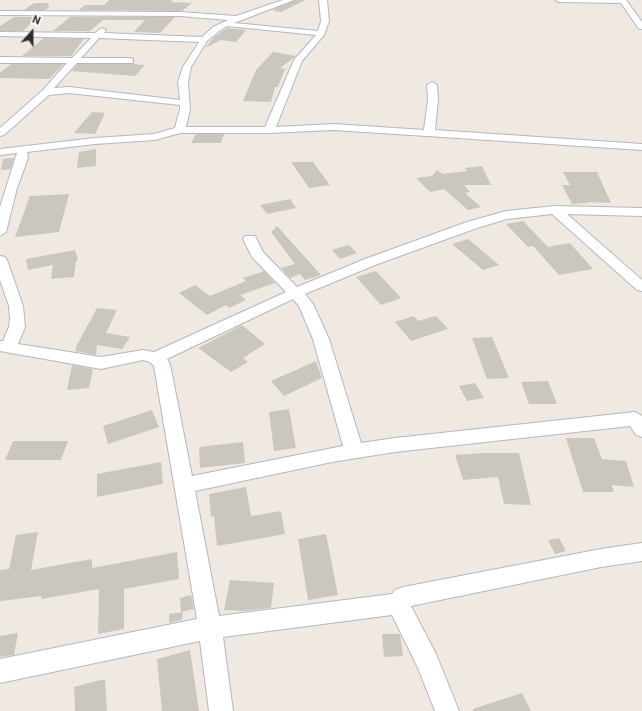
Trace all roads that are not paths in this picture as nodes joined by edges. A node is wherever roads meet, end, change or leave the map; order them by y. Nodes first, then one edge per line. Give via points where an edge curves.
1 (290, 0) edge
2 (323, 0) edge
3 (559, 0) edge
4 (623, 0) edge
5 (119, 11) junction
6 (0, 13) edge
7 (237, 18) junction
8 (639, 21) edge
9 (225, 24) junction
10 (642, 27) edge
11 (318, 33) dead end
12 (0, 34) edge
13 (99, 35) junction
14 (204, 40) junction
15 (0, 60) edge
16 (76, 60) junction
17 (130, 61) dead end
18 (432, 85) dead end
19 (46, 92) junction
20 (184, 103) junction
21 (180, 130) junction
22 (269, 130) junction
23 (0, 133) edge
24 (429, 134) junction
25 (642, 148) edge
26 (22, 150) junction
27 (0, 152) edge
28 (555, 210) junction
29 (642, 212) edge
30 (0, 232) edge
31 (250, 239) dead end
32 (0, 260) edge
33 (642, 286) edge
34 (295, 293) junction
35 (4, 347) edge
36 (155, 358) junction
37 (642, 430) edge
38 (354, 451) junction
39 (184, 485) junction
40 (642, 552) edge
41 (398, 604) junction
42 (210, 628) junction
43 (0, 671) edge
44 (221, 711) edge
45 (447, 711) edge

1 - 7 street
2 - 22 street via 325,21 320,35 298,60
3 - 4 street
4 - 8 street
5 - 6 street
5 - 7 street
5 - 13 street
7 - 9 street
8 - 10 street
9 - 11 street
9 - 14 street
12 - 13 street
13 - 14 street
13 - 16 street
14 - 20 street via 187,67 183,82
15 - 16 street
16 - 17 street
16 - 19 street
18 - 24 street
19 - 20 street via 69,90
19 - 23 street
20 - 21 street
21 - 22 street
21 - 26 street via 155,137
22 - 24 street via 348,127
24 - 25 street
26 - 27 street
26 - 30 street via 22,158
28 - 29 street
28 - 33 street
28 - 34 street via 506,214 370,262
31 - 34 street via 257,254
32 - 35 street via 18,319 17,326
34 - 36 street
34 - 38 street via 306,304 321,339
35 - 36 street via 101,363 143,355
36 - 39 street via 162,364
37 - 38 street via 635,418
38 - 39 street
39 - 42 street
40 - 41 street via 403,597
41 - 42 street
41 - 45 street via 428,662
42 - 43 street
42 - 44 street

